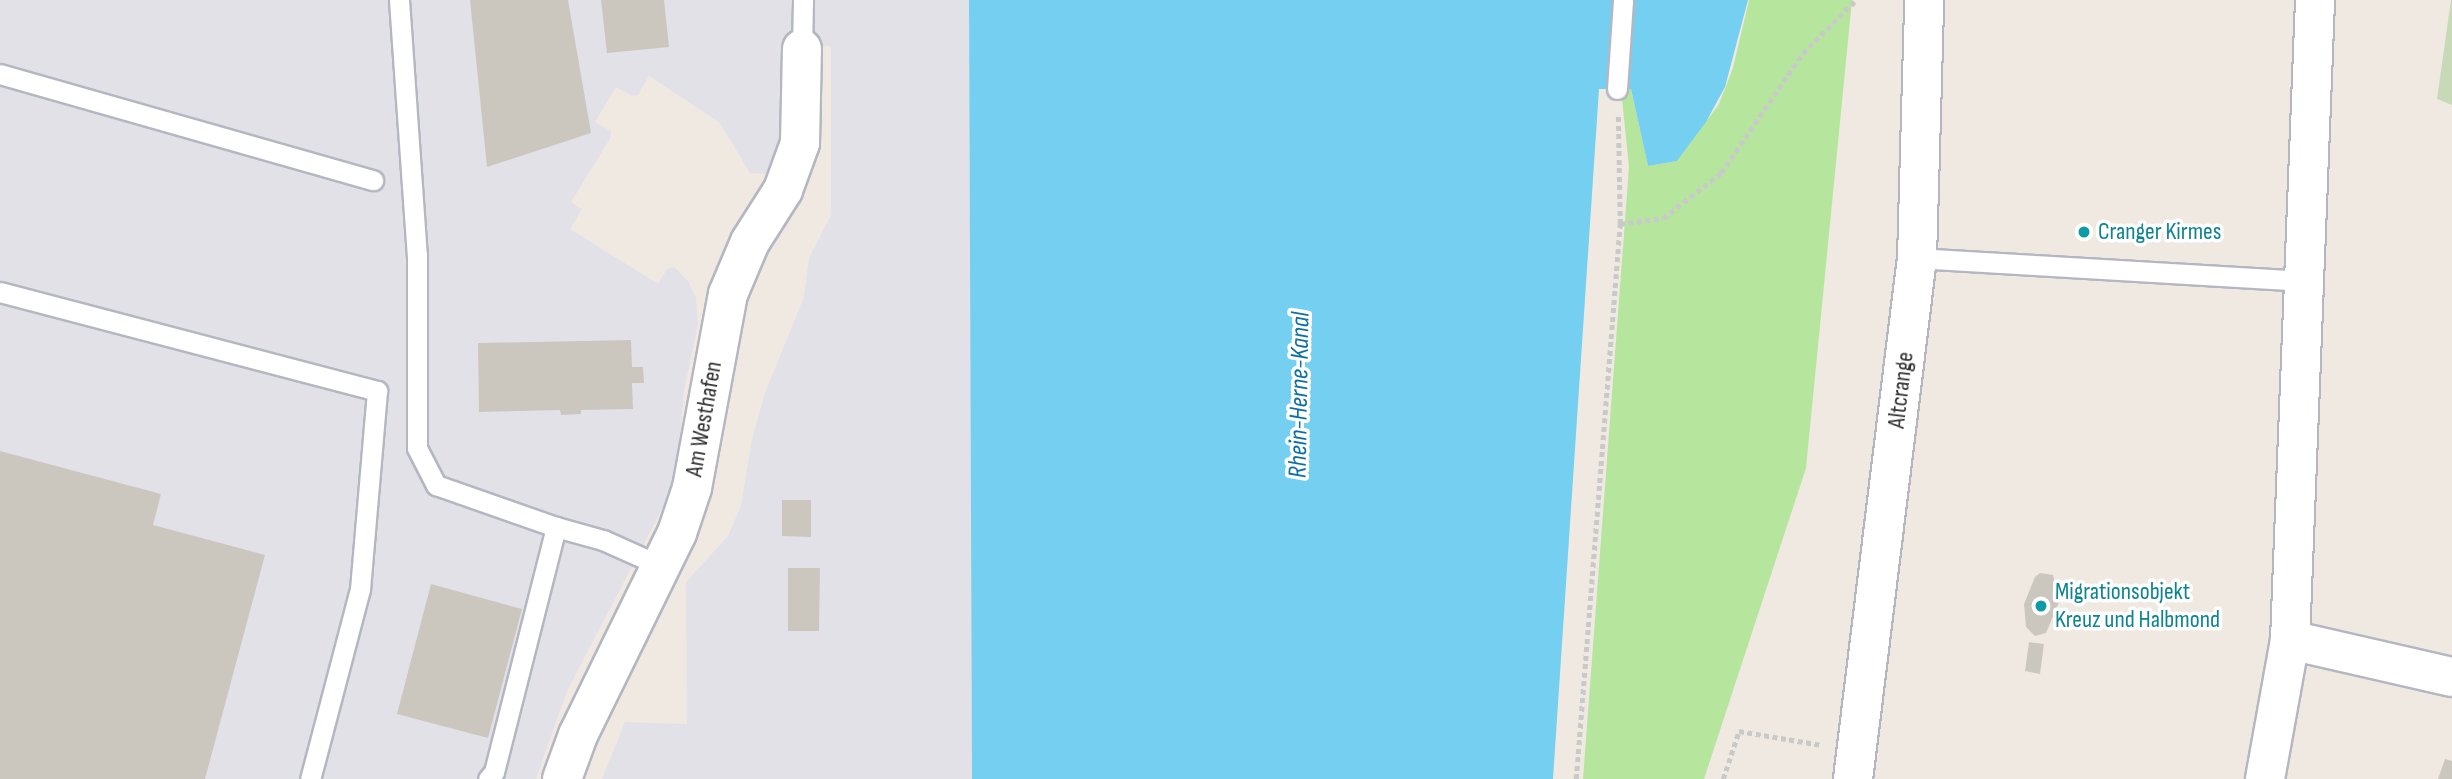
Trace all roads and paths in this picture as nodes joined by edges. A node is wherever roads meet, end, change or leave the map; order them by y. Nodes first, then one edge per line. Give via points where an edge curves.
1 (399, 0) edge
2 (803, 0) edge
3 (1623, 0) edge
4 (1856, 0) edge
5 (1924, 0) edge
6 (2315, 0) edge
7 (802, 49) joint
8 (0, 74) edge
9 (1617, 89) joint
10 (373, 180) dead end
11 (1620, 224) junction
12 (1917, 258) junction
13 (2304, 281) junction
14 (0, 292) edge
15 (556, 527) junction
16 (661, 566) junction
17 (2290, 639) junction
18 (2452, 677) edge
19 (1855, 765) edge
20 (310, 779) edge
21 (488, 779) edge
22 (562, 779) edge
23 (1576, 779) edge
24 (1723, 779) edge
25 (2264, 779) edge

1 - 15 lane via 417,255 417,448 436,485
2 - 7 lane
3 - 9 lane
4 - 11 path via 1803,54 1721,173 1663,218
5 - 12 street, Altcrange
6 - 13 street
7 - 16 street, Am Westhafen via 800,144 783,190 750,242 728,294 692,488
8 - 10 lane
9 - 11 path
11 - 23 path
12 - 13 lane
12 - 19 street, Altcrange
13 - 17 street
14 - 20 lane via 377,391 360,589
15 - 16 lane via 603,540
15 - 21 lane via 494,772
16 - 22 street, Am Westhafen via 578,735
17 - 18 street
17 - 25 street
19 - 24 path via 1739,731

